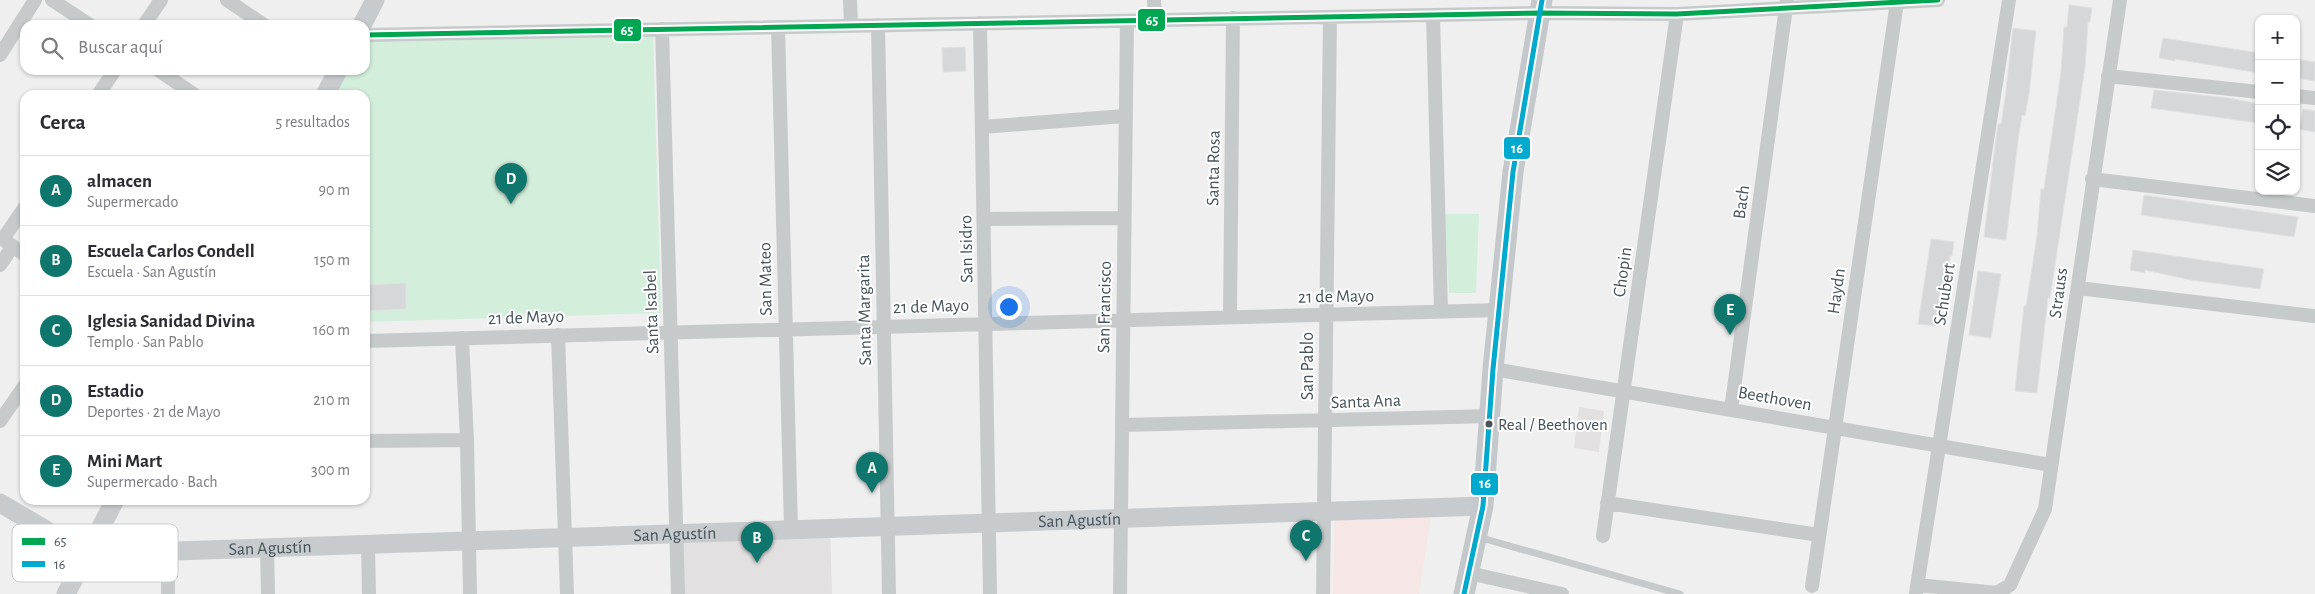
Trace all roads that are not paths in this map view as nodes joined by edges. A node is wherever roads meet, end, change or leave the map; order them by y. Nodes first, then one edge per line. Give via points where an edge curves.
1 (34, 0) edge
2 (52, 0) edge
3 (161, 0) edge
4 (227, 0) edge
5 (374, 0) edge
6 (850, 0) edge
7 (1154, 0) edge
8 (1938, 0) edge
9 (2009, 0) edge
10 (2120, 0) edge
11 (1897, 2) junction
12 (1788, 3) edge
13 (1541, 6) edge
14 (1677, 14) junction
15 (1433, 15) junction
16 (1330, 17) junction
17 (1234, 18) junction
18 (22, 20) edge
19 (82, 20) edge
20 (147, 20) edge
21 (257, 20) edge
22 (364, 20) edge
23 (1126, 20) junction
24 (1154, 20) junction
25 (20, 23) edge
26 (980, 23) junction
27 (878, 25) junction
28 (851, 26) junction
29 (778, 27) junction
30 (662, 29) junction
31 (370, 35) edge
32 (0, 55) edge
33 (112, 75) edge
34 (165, 75) edge
35 (335, 75) edge
36 (2108, 76) junction
37 (101, 90) edge
38 (188, 90) edge
39 (328, 90) edge
40 (2255, 92) edge
41 (2300, 96) edge
42 (2315, 98) edge
43 (1125, 116) junction
44 (982, 127) junction
45 (2092, 179) junction
46 (2315, 206) edge
47 (20, 215) edge
48 (1124, 218) junction
49 (984, 219) junction
50 (5, 241) edge
51 (20, 252) edge
52 (0, 265) edge
53 (2078, 288) junction
54 (1499, 310) junction
55 (1441, 312) junction
56 (1326, 315) junction
57 (2313, 316) dead end
58 (1230, 317) junction
59 (1123, 320) junction
60 (986, 324) junction
61 (883, 326) junction
62 (785, 329) junction
63 (670, 332) junction
64 (558, 335) junction
65 (462, 338) junction
66 (370, 341) edge
67 (1494, 369) junction
68 (1624, 391) junction
69 (20, 392) edge
70 (1731, 410) junction
71 (1491, 416) junction
72 (0, 421) edge
73 (1326, 421) junction
74 (1122, 425) junction
75 (1835, 428) junction
76 (467, 440) junction
77 (370, 441) edge
78 (1939, 446) junction
79 (2051, 465) junction
80 (0, 502) edge
81 (1607, 503) junction
82 (112, 505) edge
83 (1484, 506) junction
84 (1324, 511) junction
85 (1121, 518) junction
86 (989, 523) junction
87 (37, 524) edge
88 (103, 524) edge
89 (888, 526) junction
90 (791, 530) junction
91 (676, 534) junction
92 (1819, 535) junction
93 (1603, 536) dead end
94 (565, 537) junction
95 (1478, 537) junction
96 (469, 541) junction
97 (368, 544) junction
98 (267, 548) junction
99 (178, 551) edge
100 (1469, 573) junction
101 (72, 582) edge
102 (1812, 586) dead end
103 (1917, 590) edge
104 (66, 594) edge
105 (268, 594) edge
106 (369, 594) edge
107 (470, 594) edge
108 (567, 594) edge
109 (678, 594) edge
110 (889, 594) edge
111 (990, 594) edge
112 (1120, 594) edge
113 (1323, 594) edge
114 (1464, 594) edge
115 (1562, 594) edge
116 (1680, 594) edge

1 - 18 street
2 - 19 street
3 - 20 street
4 - 21 street
5 - 22 street
6 - 28 street
7 - 24 street
8 - 11 street
9 - 78 street, Schubert
10 - 36 street, Strauss
11 - 12 street
11 - 75 street, Haydn
12 - 14 street
12 - 70 street, Bach
13 - 14 street
13 - 15 street
13 - 54 main road via 1513,172
14 - 68 street, Chopin
15 - 16 street
15 - 55 street
16 - 17 street
16 - 56 street, San Pablo
17 - 24 street
17 - 58 street, Santa Rosa
23 - 24 street
23 - 26 street
23 - 43 street, San Francisco
25 - 32 street
26 - 27 street
26 - 44 street, San Isidro
27 - 28 street
27 - 61 street, Santa Margarita
28 - 29 street
29 - 30 street
29 - 62 street, San Mateo
30 - 31 street
30 - 63 street, Santa Isabel
33 - 37 street
34 - 38 street
35 - 39 street
36 - 40 street
36 - 45 street, Strauss
41 - 42 street
43 - 44 street
43 - 48 street, San Francisco
44 - 49 street, San Isidro
45 - 46 street
45 - 53 street, Strauss
47 - 50 street
48 - 49 street
48 - 59 street, San Francisco
49 - 60 street, San Isidro
50 - 51 street
50 - 52 street
53 - 57 street
53 - 79 street, Strauss
54 - 55 street, 21 de Mayo
54 - 67 main road
55 - 56 street, 21 de Mayo
56 - 58 street, 21 de Mayo
56 - 73 street, San Pablo
58 - 59 street, 21 de Mayo
59 - 60 street, 21 de Mayo
59 - 74 street, San Francisco
60 - 61 street, 21 de Mayo
60 - 86 street, San Isidro
61 - 62 street, 21 de Mayo
61 - 89 street, Santa Margarita
62 - 63 street, 21 de Mayo
62 - 90 street, San Mateo
63 - 64 street, 21 de Mayo
63 - 91 street, Santa Isabel
64 - 65 street, 21 de Mayo
64 - 94 street
65 - 66 street, 21 de Mayo
65 - 76 street
67 - 68 street, Beethoven
67 - 71 main road
68 - 70 street, Beethoven
68 - 81 street, Chopin
69 - 72 street
70 - 75 street, Beethoven
71 - 73 street, Santa Ana
71 - 83 main road
73 - 74 street, Santa Ana
73 - 84 street, San Pablo
74 - 85 street, San Francisco
75 - 78 street, Beethoven
75 - 92 street, Haydn
76 - 77 street
76 - 96 street
78 - 79 street, Beethoven
78 - 103 street, Schubert
79 - 103 street, Strauss via 2045,509 2010,585 1997,593
80 - 87 street
81 - 92 street
81 - 93 street, Chopin
82 - 88 street
83 - 84 street, San Agustín
83 - 95 main road
84 - 85 street, San Agustín
84 - 113 street, San Pablo
85 - 86 street, San Agustín
85 - 112 street, San Francisco
86 - 89 street, San Agustín
86 - 111 street, San Isidro
89 - 90 street, San Agustín
89 - 110 street, Santa Margarita
90 - 91 street, San Agustín
91 - 94 street, San Agustín
91 - 109 street, Santa Isabel
92 - 102 street, Haydn
94 - 96 street, San Agustín
94 - 108 street
95 - 100 main road
95 - 116 lane
96 - 97 street, San Agustín
96 - 107 street
97 - 98 street, San Agustín
97 - 106 street
98 - 99 street, San Agustín
98 - 105 street
100 - 114 main road
100 - 115 street
101 - 104 street

